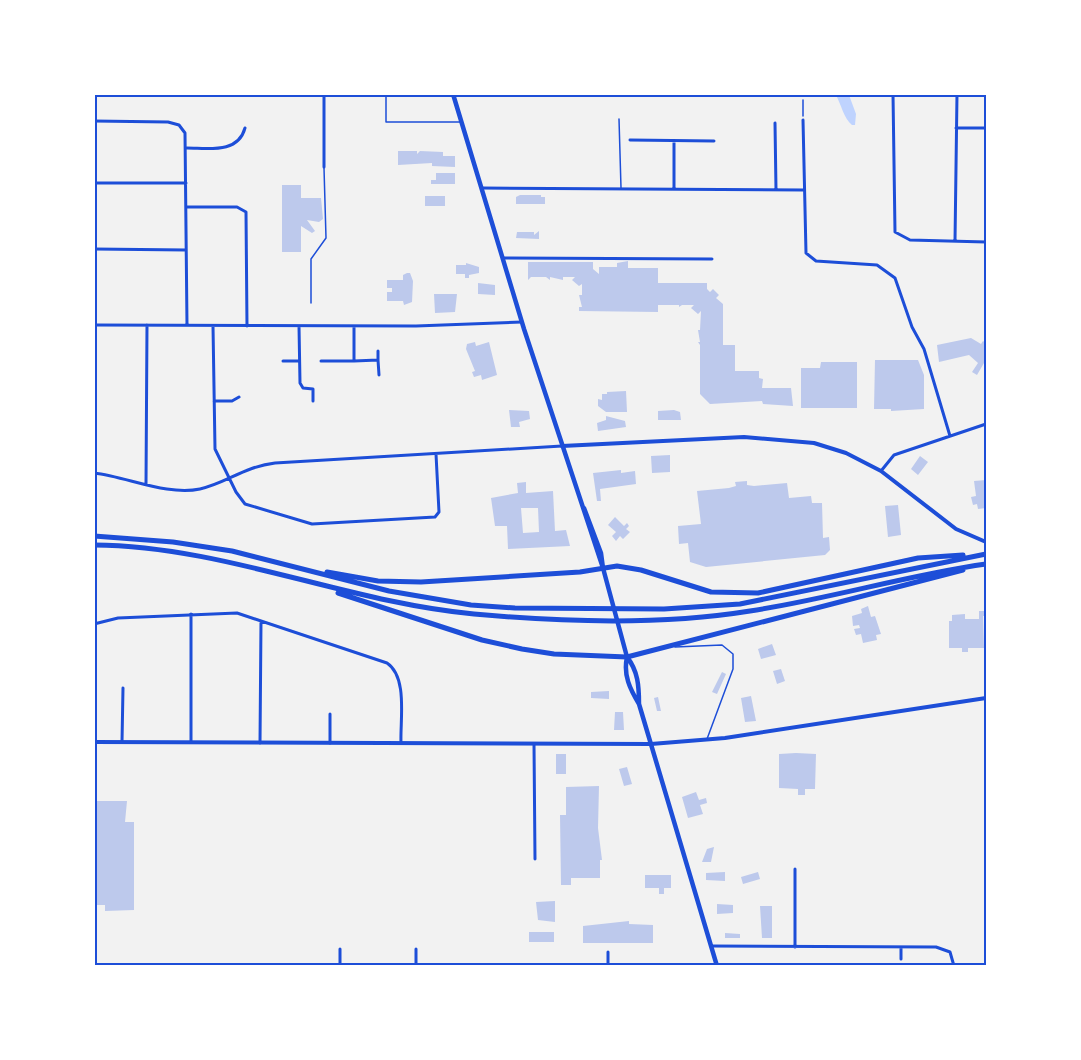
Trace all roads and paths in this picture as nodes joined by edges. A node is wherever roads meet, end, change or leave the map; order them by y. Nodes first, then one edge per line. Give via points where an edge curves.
1 (324, 94) edge
2 (386, 94) edge
3 (453, 94) edge
4 (893, 94) edge
5 (957, 94) edge
6 (663, 95) edge
7 (744, 95) edge
8 (803, 95) edge
9 (619, 119) dead end
10 (803, 120) joint
11 (94, 121) edge
12 (462, 122) junction
13 (776, 123) dead end
14 (245, 128) dead end
15 (956, 128) junction
16 (987, 128) edge
17 (630, 140) dead end
18 (674, 141) junction
19 (714, 141) dead end
20 (187, 148) junction
21 (324, 166) joint
22 (94, 183) edge
23 (186, 183) junction
24 (481, 188) junction
25 (621, 189) junction
26 (674, 189) junction
27 (776, 190) junction
28 (804, 190) junction
29 (187, 207) junction
30 (955, 241) junction
31 (987, 242) edge
32 (94, 249) edge
33 (186, 250) junction
34 (502, 258) junction
35 (712, 259) dead end
36 (311, 303) dead end
37 (522, 322) junction
38 (94, 325) edge
39 (147, 325) junction
40 (187, 326) junction
41 (213, 326) junction
42 (247, 326) junction
43 (299, 326) junction
44 (354, 326) junction
45 (378, 351) dead end
46 (378, 360) junction
47 (283, 361) dead end
48 (300, 361) junction
49 (321, 361) dead end
50 (354, 361) junction
51 (379, 375) dead end
52 (239, 397) dead end
53 (214, 401) junction
54 (313, 401) dead end
55 (987, 424) edge
56 (950, 436) junction
57 (562, 446) junction
58 (435, 454) junction
59 (881, 471) junction
60 (94, 473) edge
61 (228, 477) junction
62 (146, 484) junction
63 (94, 536) edge
64 (987, 542) edge
65 (94, 544) edge
66 (987, 554) edge
67 (987, 565) edge
68 (290, 566) junction
69 (603, 568) junction
70 (306, 582) junction
71 (191, 614) junction
72 (261, 621) junction
73 (94, 624) edge
74 (665, 647) junction
75 (627, 657) junction
76 (123, 688) dead end
77 (987, 698) edge
78 (639, 704) junction
79 (330, 714) dead end
80 (707, 740) junction
81 (94, 742) edge
82 (122, 742) junction
83 (191, 742) junction
84 (260, 743) junction
85 (330, 743) junction
86 (400, 743) junction
87 (534, 743) junction
88 (651, 744) junction
89 (535, 859) dead end
90 (795, 869) dead end
91 (711, 946) junction
92 (795, 947) junction
93 (901, 947) junction
94 (340, 949) dead end
95 (416, 949) dead end
96 (608, 952) dead end
97 (901, 959) dead end
98 (340, 966) edge
99 (416, 966) edge
100 (608, 966) edge
101 (717, 966) edge
102 (954, 966) edge

1 - 21 street
2 - 12 lane via 386,122
3 - 12 main road
4 - 30 street via 896,234 907,240
5 - 15 street
6 - 7 street
7 - 8 street
8 - 10 path
9 - 25 lane
10 - 28 street
11 - 20 street via 172,122 184,130
12 - 24 main road
13 - 27 street
14 - 20 street via 231,146
15 - 16 street
15 - 30 street
17 - 18 street
18 - 19 street
18 - 26 street
20 - 23 street
21 - 36 lane via 326,237 311,259
22 - 23 street
23 - 29 street
24 - 25 street
24 - 34 main road
25 - 26 street
26 - 27 street
27 - 28 street
28 - 56 street via 805,246 809,257 816,261 877,265 897,280 912,327 924,349
29 - 33 street
29 - 42 street via 234,207 245,211
30 - 31 street
32 - 33 street
33 - 40 street
34 - 35 street
34 - 37 main road
37 - 44 street
37 - 57 main road
38 - 39 street
39 - 40 street
39 - 62 street
40 - 41 street
41 - 42 street
41 - 53 street
42 - 43 street
43 - 44 street
43 - 48 street
44 - 50 street
45 - 46 street
46 - 50 street
46 - 51 street
47 - 48 street
48 - 54 street via 300,385 313,389
49 - 50 street
52 - 53 street
53 - 61 street via 214,449
55 - 56 street
56 - 59 street via 894,455
57 - 58 street
57 - 59 street via 777,438 828,446
57 - 69 main road via 601,552
58 - 61 street via 275,463
58 - 61 street via 439,512 432,518 309,524 249,506
59 - 64 street via 956,529
60 - 62 street
61 - 62 street via 191,490
63 - 68 highway via 232,551
65 - 70 highway via 181,553
66 - 68 highway via 762,600 641,610 471,605 389,591
66 - 69 highway via 918,558 758,593 711,592 628,567
67 - 70 highway via 910,577 806,602 687,618 499,616 432,609
67 - 74 highway
68 - 69 highway via 398,583
69 - 75 main road
70 - 75 highway via 482,640 554,654
71 - 72 street via 227,612
71 - 73 street via 118,618
71 - 83 street
72 - 84 street
72 - 86 street via 393,667 399,679
74 - 75 highway
74 - 80 lane via 722,645 733,654 733,669
75 - 78 main road via 634,666
75 - 78 main road via 624,668
76 - 82 street
77 - 80 street
78 - 88 main road
79 - 85 street
80 - 88 street
81 - 82 street
82 - 83 street
83 - 84 street
84 - 85 street
85 - 86 street
86 - 87 street
87 - 88 street
87 - 89 street
88 - 91 main road
90 - 92 street
91 - 92 street
91 - 101 main road
92 - 93 street
93 - 97 street
93 - 102 street via 942,948 950,952
94 - 98 street
95 - 99 street
96 - 100 street

